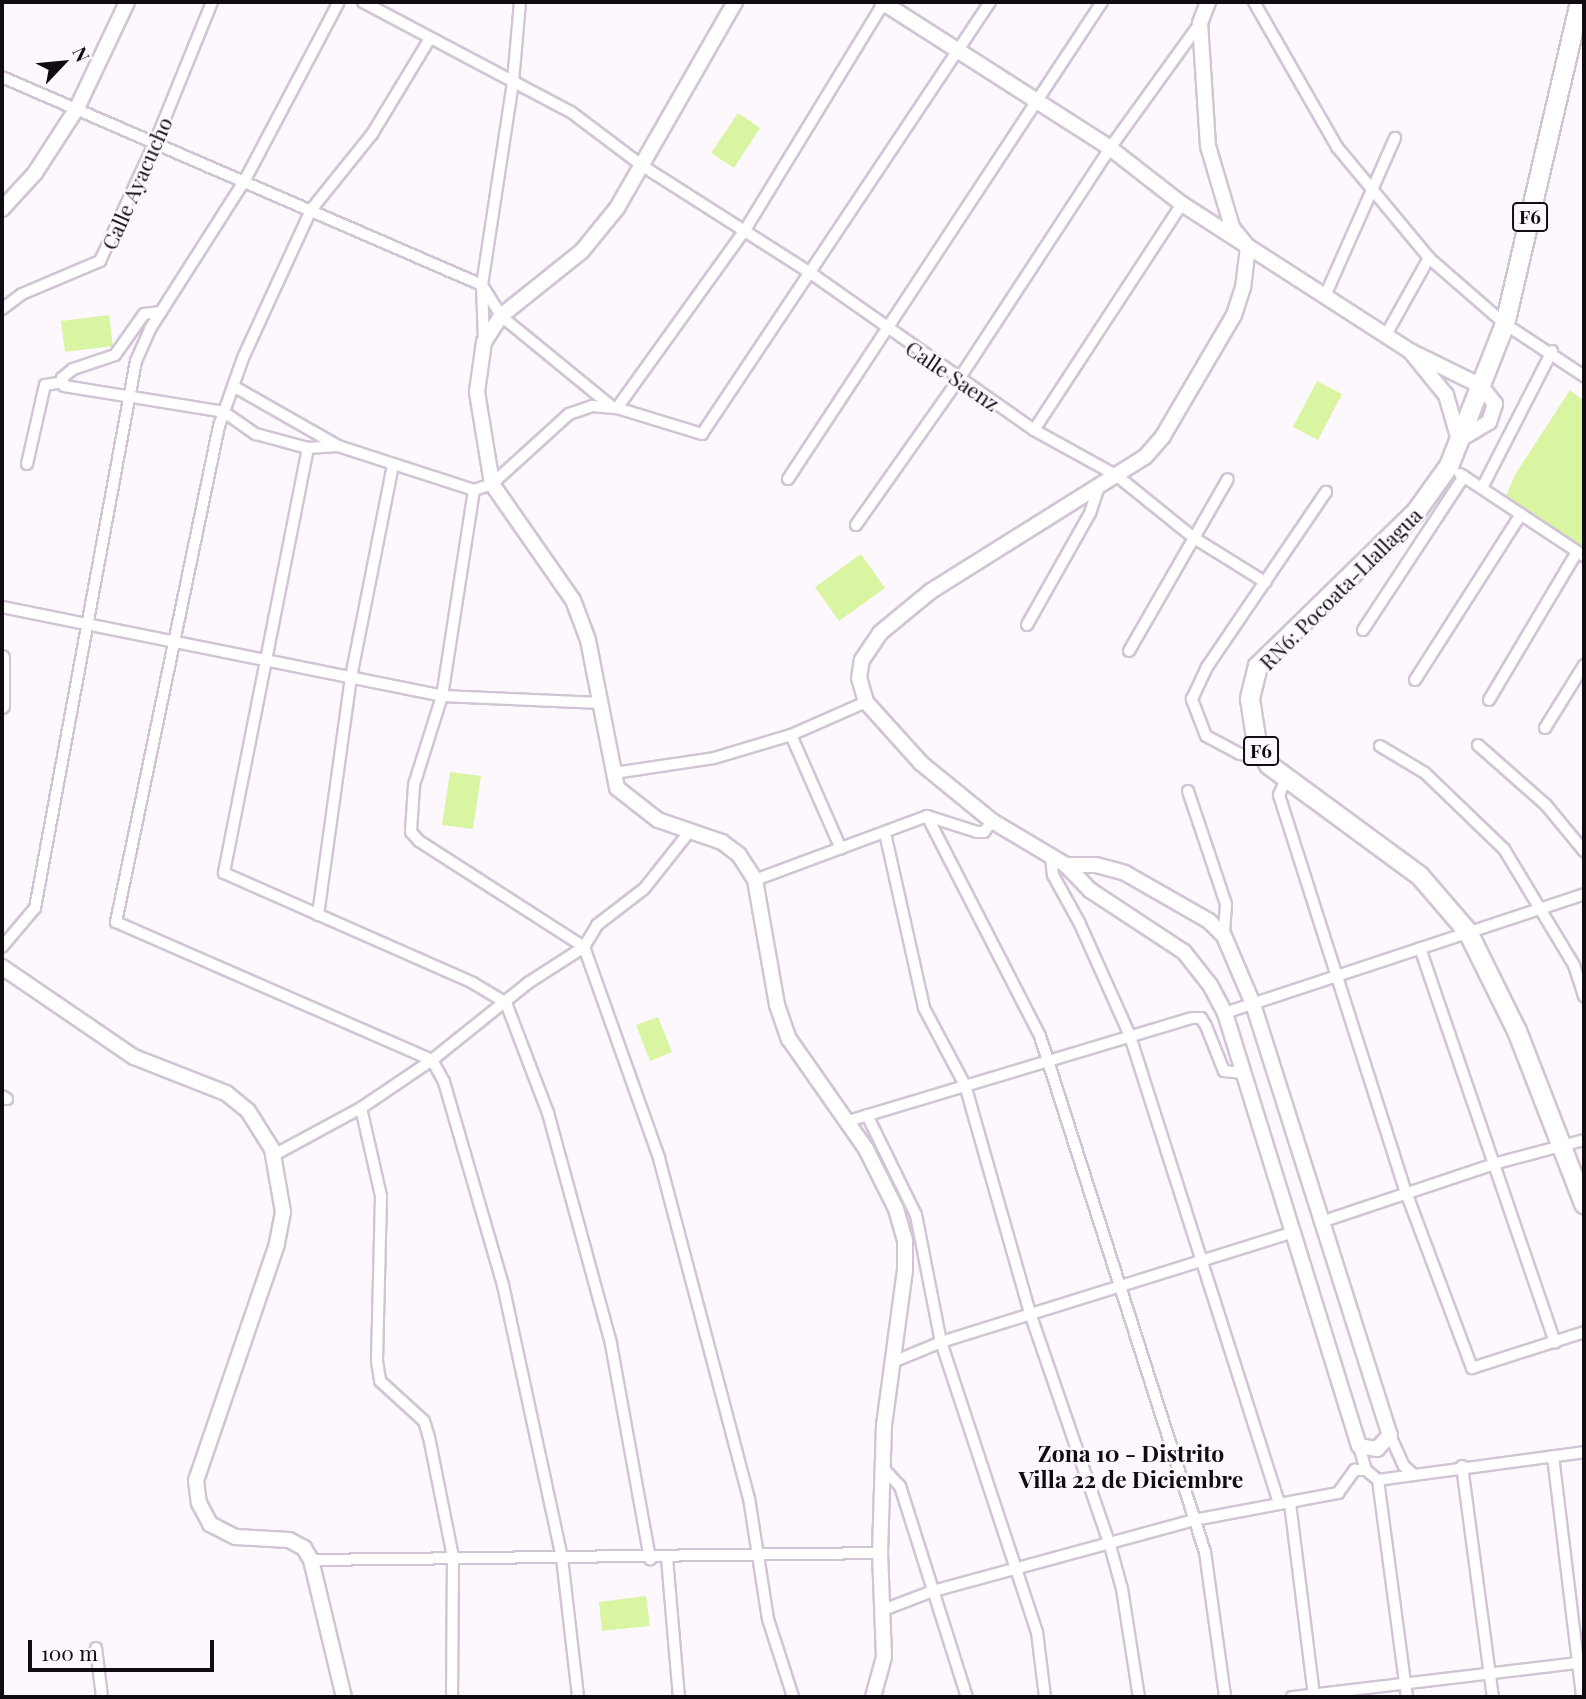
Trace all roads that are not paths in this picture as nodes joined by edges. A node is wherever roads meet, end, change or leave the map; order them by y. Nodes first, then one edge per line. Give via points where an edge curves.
1 (127, 2) edge
2 (212, 2) edge
3 (339, 2) edge
4 (363, 2) edge
5 (520, 2) edge
6 (735, 2) edge
7 (883, 2) edge
8 (990, 2) edge
9 (1102, 2) edge
10 (1208, 2) edge
11 (1254, 2) edge
12 (1580, 2) edge
13 (1200, 23) junction
14 (429, 40) junction
15 (957, 50) junction
16 (2, 77) edge
17 (513, 82) junction
18 (1035, 100) junction
19 (77, 107) junction
20 (1395, 138) dead end
21 (156, 141) junction
22 (1110, 148) junction
23 (641, 165) junction
24 (245, 180) junction
25 (1371, 185) junction
26 (1182, 204) junction
27 (2, 209) edge
28 (311, 210) junction
29 (745, 230) junction
30 (1248, 247) junction
31 (1429, 258) junction
32 (812, 274) junction
33 (482, 285) junction
34 (1325, 296) junction
35 (2, 309) edge
36 (161, 312) junction
37 (501, 316) junction
38 (1505, 324) junction
39 (886, 329) junction
40 (1387, 333) junction
41 (484, 342) junction
42 (1410, 351) junction
43 (1552, 351) junction
44 (1584, 376) edge
45 (959, 379) junction
46 (63, 382) junction
47 (1480, 383) junction
48 (233, 386) junction
49 (130, 394) junction
50 (614, 407) junction
51 (225, 412) junction
52 (1457, 421) junction
53 (1034, 430) junction
54 (338, 446) junction
55 (308, 448) junction
56 (27, 464) dead end
57 (393, 464) junction
58 (1456, 471) junction
59 (1115, 475) junction
60 (788, 479) dead end
61 (1228, 479) dead end
62 (492, 484) junction
63 (1100, 484) junction
64 (1482, 488) junction
65 (474, 490) junction
66 (1326, 492) dead end
67 (1521, 514) junction
68 (856, 525) dead end
69 (1194, 538) junction
70 (1581, 554) edge
71 (1265, 582) junction
72 (2, 607) edge
73 (87, 624) junction
74 (1027, 625) dead end
75 (1363, 630) dead end
76 (178, 640) junction
77 (1129, 651) dead end
78 (267, 657) junction
79 (2, 658) edge
80 (1584, 665) edge
81 (351, 677) junction
82 (1415, 680) dead end
83 (442, 695) junction
84 (1489, 700) dead end
85 (866, 702) junction
86 (601, 703) junction
87 (2, 706) edge
88 (1545, 728) dead end
89 (791, 735) junction
90 (1479, 745) dead end
91 (1380, 746) dead end
92 (1265, 758) junction
93 (614, 773) junction
94 (1285, 781) junction
95 (1188, 791) dead end
96 (927, 816) junction
97 (992, 821) junction
98 (690, 831) junction
99 (885, 833) junction
100 (841, 849) junction
101 (1584, 851) edge
102 (1051, 857) junction
103 (1066, 865) junction
104 (755, 880) junction
105 (1584, 894) edge
106 (1542, 908) junction
107 (318, 915) junction
108 (1468, 932) junction
109 (1224, 936) junction
110 (2, 947) edge
111 (584, 947) junction
112 (1420, 948) junction
113 (2, 967) edge
114 (1338, 972) junction
115 (1584, 996) edge
116 (506, 1003) junction
117 (1253, 1004) junction
118 (1225, 1013) junction
119 (1130, 1036) junction
120 (432, 1060) junction
121 (1048, 1061) junction
122 (1243, 1073) junction
123 (965, 1086) junction
124 (361, 1108) junction
125 (867, 1115) junction
126 (845, 1122) junction
127 (1584, 1140) edge
128 (1561, 1146) junction
129 (274, 1155) junction
130 (1497, 1163) junction
131 (1407, 1195) junction
132 (1584, 1204) edge
133 (1324, 1221) junction
134 (1293, 1233) junction
135 (1198, 1259) junction
136 (1120, 1286) junction
137 (1030, 1313) junction
138 (1584, 1332) edge
139 (941, 1342) junction
140 (1555, 1343) junction
141 (892, 1362) junction
142 (1390, 1435) junction
143 (1359, 1446) junction
144 (1584, 1452) edge
145 (1553, 1456) junction
146 (1462, 1466) junction
147 (882, 1467) junction
148 (1366, 1470) junction
149 (1413, 1474) junction
150 (1378, 1480) junction
151 (1284, 1504) junction
152 (1194, 1520) junction
153 (1109, 1542) junction
154 (880, 1553) junction
155 (757, 1555) junction
156 (453, 1557) junction
157 (562, 1558) junction
158 (667, 1558) junction
159 (650, 1559) junction
160 (311, 1560) junction
161 (1016, 1569) junction
162 (933, 1591) junction
163 (883, 1610) junction
164 (96, 1648) dead end
165 (1581, 1662) edge
166 (1490, 1674) junction
167 (1405, 1685) junction
168 (1314, 1696) edge
169 (102, 1697) edge
170 (344, 1697) edge
171 (452, 1697) edge
172 (578, 1697) edge
173 (679, 1697) edge
174 (793, 1697) edge
175 (873, 1697) edge
176 (967, 1697) edge
177 (1045, 1697) edge
178 (1139, 1697) edge
179 (1225, 1697) edge
180 (1292, 1697) edge
181 (1407, 1697) edge
182 (1493, 1697) edge
183 (1582, 1697) edge

1 - 19 street
2 - 21 street, Calle Ayacucho
3 - 24 street
4 - 14 street, Calle Saenz
5 - 17 street
6 - 23 street
7 - 15 street
7 - 29 street
8 - 15 street
9 - 18 street
10 - 13 street
11 - 25 street via 1337,147
12 - 38 highway, RN6: Pocoata-Llallagua / F6
13 - 22 street
13 - 30 street via 1202,103 1214,179 1232,227
14 - 17 street, Calle Saenz
14 - 28 street via 373,134
15 - 18 street
15 - 32 street
16 - 19 street
17 - 23 street, Calle Saenz via 571,112
17 - 33 street
18 - 22 street
18 - 39 street
19 - 21 street
19 - 27 street via 35,173
20 - 25 street
21 - 24 street
21 - 35 street, Calle Ayacucho via 100,261 22,294
22 - 26 street
22 - 45 street
23 - 29 street, Calle Saenz
23 - 37 street via 617,208 582,251
24 - 28 street
24 - 36 street
25 - 31 street
25 - 34 street
26 - 30 street
26 - 53 street
28 - 33 street
28 - 48 street
29 - 32 street, Calle Saenz
29 - 50 street
30 - 34 street
30 - 59 street via 1243,288 1227,326 1163,436 1144,457
31 - 38 street
31 - 40 street
32 - 39 street, Calle Saenz
32 - 50 street via 702,434
33 - 37 street
33 - 41 street
34 - 40 street
36 - 46 street via 144,314 115,355 73,369
36 - 49 street via 136,361
37 - 41 street
37 - 50 street
38 - 43 street
38 - 47 highway, RN6: Pocoata-Llallagua / F6
39 - 45 street, Calle Saenz
39 - 60 street
40 - 42 street
41 - 62 street via 477,392
42 - 47 street
42 - 52 street
43 - 44 street
43 - 64 street
45 - 53 street, Calle Saenz
45 - 68 street
46 - 49 street via 74,389
46 - 56 street via 45,384
47 - 52 highway, RN6: Pocoata-Llallagua / F6
47 - 52 street via 1495,404 1489,422
48 - 51 street
48 - 54 street
49 - 51 street
49 - 73 street
50 - 62 street via 569,414
51 - 55 street via 256,434
51 - 76 street
52 - 58 highway, RN6: Pocoata-Llallagua / F6
53 - 59 street, Calle Saenz
54 - 55 street
54 - 57 street
55 - 78 street
57 - 65 street
57 - 81 street
58 - 64 street
58 - 75 street
58 - 92 highway, RN6: Pocoata-Llallagua / F6 via 1258,666 1252,680 1250,720
59 - 63 street
59 - 69 street, Calle Saenz
61 - 69 street
62 - 65 street
62 - 86 street via 573,600 588,640
63 - 74 street via 1090,513
63 - 85 street via 931,591 880,634 862,660 859,678
64 - 67 street
65 - 83 street
66 - 71 street
67 - 70 street
67 - 82 street
69 - 71 street, Calle Saenz
69 - 77 street
70 - 84 street
71 - 92 street via 1207,667 1192,699 1206,736 1240,754
72 - 73 street
73 - 76 street
73 - 110 street via 35,908
76 - 78 street
76 - 120 street via 116,922
78 - 81 street
78 - 107 street via 224,873
79 - 87 street
80 - 88 street
81 - 83 street
81 - 107 street
83 - 86 street
83 - 111 street via 414,785 411,832
85 - 89 street
85 - 97 street via 921,763
86 - 93 street
89 - 93 street via 714,758
89 - 100 street
90 - 101 street via 1546,805
91 - 106 street via 1425,773 1473,817 1504,849
92 - 94 highway, RN6: Pocoata-Llallagua / F6
93 - 98 street via 617,788 636,807
94 - 108 highway, RN6: Pocoata-Llallagua / F6 via 1420,876
94 - 114 street via 1279,795
95 - 109 street via 1226,905
96 - 97 street via 977,832 984,832
96 - 99 street
96 - 121 street via 1040,1036
97 - 102 street
98 - 104 street via 722,842 739,855
98 - 111 street via 644,889 597,925
99 - 100 street
99 - 123 street via 924,1008
100 - 104 street
102 - 103 street
102 - 119 street via 1053,875
103 - 109 street via 1096,865 1125,873 1209,921
103 - 118 street via 1090,890 1184,952
104 - 126 street via 777,1005 789,1038
105 - 106 street
106 - 108 street
106 - 115 street via 1574,965
107 - 116 street via 473,983
108 - 112 street
108 - 128 highway, RN6: Pocoata-Llallagua / F6 via 1517,1031
109 - 117 street
111 - 116 street
111 - 155 street via 659,1158 746,1486
112 - 114 street
112 - 130 street
113 - 129 street via 134,1057 226,1093 248,1111
114 - 117 street
114 - 131 street
116 - 120 street
116 - 159 street via 548,1113 611,1344
117 - 118 street
117 - 133 street
118 - 122 street
119 - 121 street
119 - 122 street via 1201,1018 1217,1063 1231,1074
119 - 135 street
120 - 124 street
120 - 157 street via 444,1082 503,1284
121 - 123 street
121 - 136 street
122 - 134 street
123 - 125 street
123 - 137 street
124 - 129 street
124 - 156 street via 381,1196 380,1381 424,1421
125 - 126 street
125 - 139 street via 916,1216
126 - 141 street via 882,1176 905,1240
127 - 128 street
128 - 130 street
128 - 132 highway, RN6: Pocoata-Llallagua / F6
129 - 160 street via 284,1212 277,1244 196,1480 199,1503 210,1524 236,1537 289,1540 304,1548
130 - 131 street
130 - 140 street
131 - 133 street
131 - 140 street via 1472,1368
133 - 142 street
134 - 135 street
134 - 143 street
135 - 136 street
135 - 151 street
136 - 137 street
136 - 152 street
137 - 139 street
137 - 153 street
138 - 140 street
139 - 141 street
139 - 161 street
141 - 147 street
142 - 143 street via 1377,1449
142 - 149 street via 1404,1466
143 - 148 street
144 - 145 street
145 - 146 street
145 - 165 street
146 - 149 street
146 - 166 street
147 - 154 street
147 - 162 street via 900,1486
148 - 150 street
148 - 151 street via 1355,1470 1338,1493
149 - 150 street
150 - 167 street
151 - 152 street
151 - 168 street
152 - 153 street
152 - 179 street via 1205,1552
153 - 161 street
153 - 178 street via 1122,1589
154 - 155 street
154 - 163 street
155 - 158 street
155 - 174 street via 768,1619
156 - 157 street
156 - 160 street
156 - 171 street
157 - 159 street
157 - 172 street
158 - 159 street
158 - 173 street
160 - 170 street
161 - 162 street
161 - 177 street via 1037,1632
162 - 163 street
162 - 176 street
163 - 175 street via 884,1657
164 - 169 street
165 - 166 street
165 - 183 street
166 - 167 street
166 - 182 street
167 - 168 street
167 - 181 street
168 - 180 street

